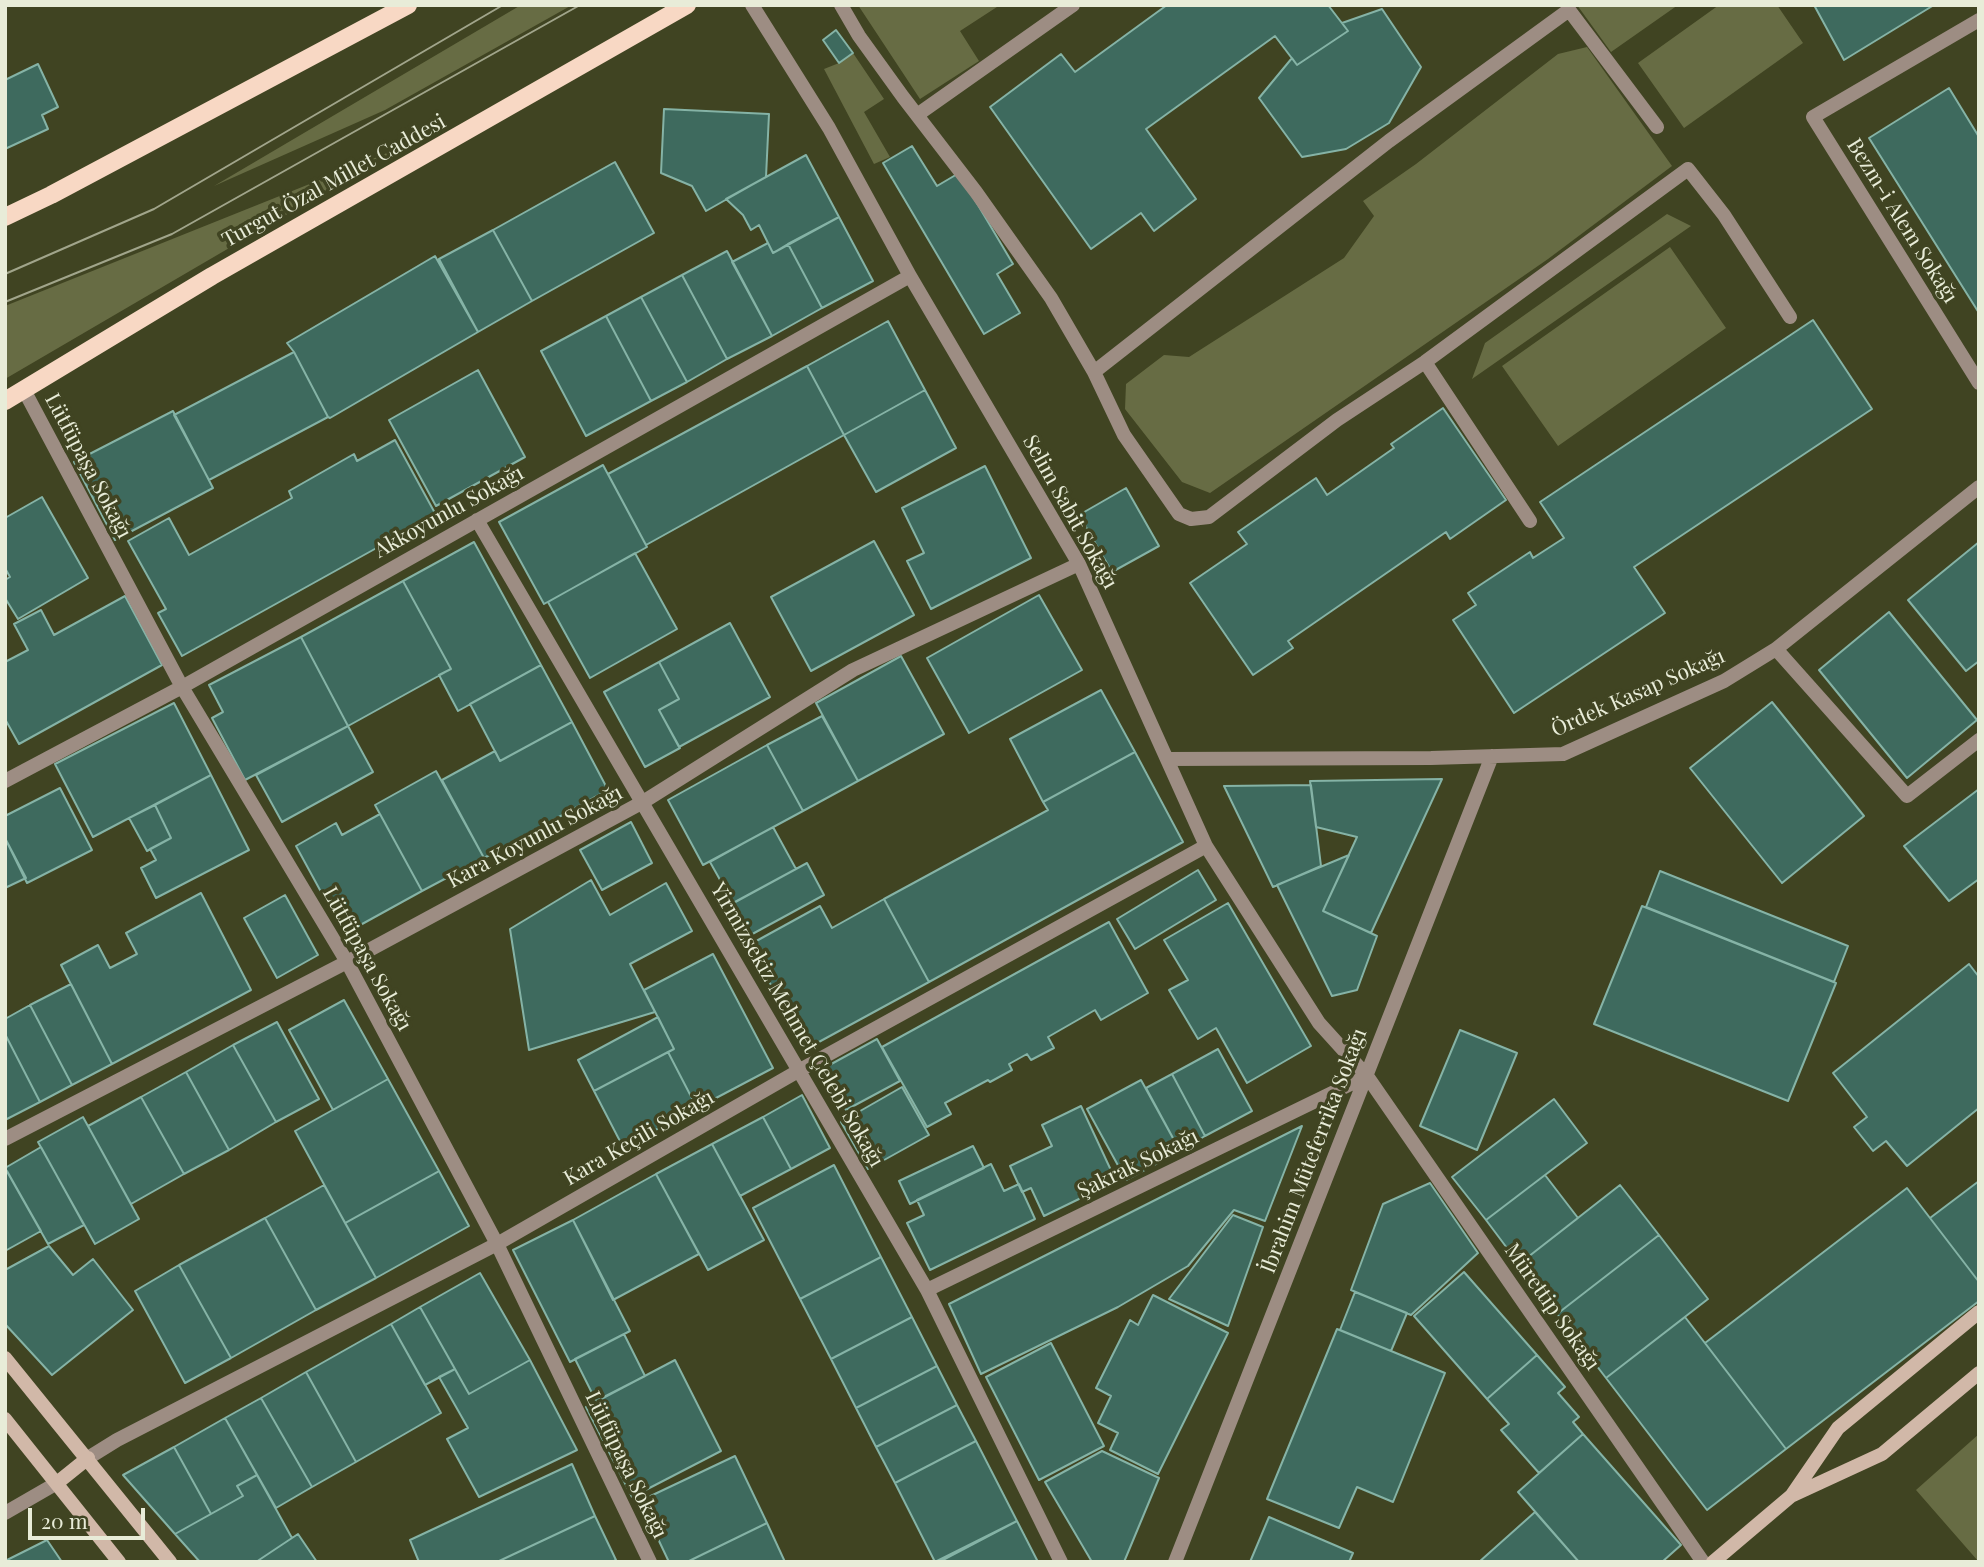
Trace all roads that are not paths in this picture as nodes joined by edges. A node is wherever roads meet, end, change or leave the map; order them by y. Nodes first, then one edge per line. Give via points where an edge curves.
1 (408, 5) edge
2 (687, 5) edge
3 (752, 5) edge
4 (841, 5) edge
5 (1073, 5) edge
6 (1979, 20) edge
7 (917, 115) junction
8 (1657, 127) dead end
9 (5, 217) edge
10 (910, 276) junction
11 (1790, 317) dead end
12 (1425, 362) junction
13 (1094, 372) junction
14 (1979, 383) edge
15 (24, 390) junction
16 (5, 401) edge
17 (1979, 487) edge
18 (477, 520) junction
19 (1530, 520) dead end
20 (1079, 564) junction
21 (1776, 649) junction
22 (182, 687) junction
23 (1979, 740) edge
24 (1492, 756) junction
25 (1167, 759) junction
26 (5, 781) edge
27 (643, 802) junction
28 (1206, 846) junction
29 (347, 962) junction
30 (800, 1070) junction
31 (1367, 1076) junction
32 (5, 1139) edge
33 (497, 1244) junction
34 (927, 1290) junction
35 (1979, 1312) edge
36 (5, 1358) edge
37 (1979, 1373) edge
38 (5, 1419) edge
39 (88, 1458) junction
40 (57, 1483) junction
41 (1791, 1496) junction
42 (5, 1513) edge
43 (119, 1562) edge
44 (170, 1562) edge
45 (650, 1562) edge
46 (1061, 1562) edge
47 (1175, 1562) edge
48 (1703, 1562) edge
49 (1713, 1562) edge

1 - 9 main road
2 - 15 main road, Turgut Özal Millet Caddesi via 212,276
3 - 10 street, Selim Sabit Sokağı via 828,128
4 - 7 street
5 - 7 street
6 - 14 street, Bezm-i Alem Sokağı via 1813,117
7 - 13 street via 1051,298
8 - 13 street via 1569,10 1389,141
10 - 18 street, Akkoyunlu Sokağı
10 - 20 street, Selim Sabit Sokağı
11 - 12 street via 1724,215 1688,169
12 - 13 street via 1337,420 1209,517 1191,519 1179,514 1124,435
12 - 19 street
15 - 16 main road, Turgut Özal Millet Caddesi
15 - 22 street, Lütfüpaşa Sokağı
17 - 21 street, Ördek Kasap Sokağı
18 - 22 street, Akkoyunlu Sokağı
18 - 27 street, Yirmizsekiz Mehmet Çelebi Sokağı
20 - 25 street, Selim Sabit Sokağı
20 - 27 street, Kara Koyunlu Sokağı via 853,670
21 - 23 street via 1907,796
21 - 24 street, Ördek Kasap Sokağı via 1724,681 1563,754
22 - 26 street, Akkoyunlu Sokağı
22 - 29 street, Lütfüpaşa Sokağı
24 - 25 street, Ördek Kasap Sokağı
24 - 31 street, İbrahim Müteferrika Sokağı
25 - 28 street, Selim Sabit Sokağı
27 - 29 street, Kara Koyunlu Sokağı
27 - 30 street, Yirmizsekiz Mehmet Çelebi Sokağı
28 - 30 street, Kara Keçili Sokağı
28 - 31 street, Selim Sabit Sokağı via 1319,1023
29 - 32 street, Kara Koyunlu Sokağı
29 - 33 street, Lütfüpaşa Sokağı
30 - 33 street, Kara Keçili Sokağı
30 - 34 street, Yirmizsekiz Mehmet Çelebi Sokağı
31 - 34 street, Şakrak Sokağı
31 - 47 street, İbrahim Müteferrika Sokağı
31 - 48 street, Mürettip Sokağı
33 - 39 street, Kara Keçili Sokağı
33 - 45 street, Lütfüpaşa Sokağı
34 - 46 street, Yirmizsekiz Mehmet Çelebi Sokağı
35 - 41 street via 1838,1428
36 - 39 street
37 - 41 street via 1882,1454
38 - 40 street
39 - 40 street
39 - 44 street
40 - 42 street
40 - 43 street
41 - 49 street

